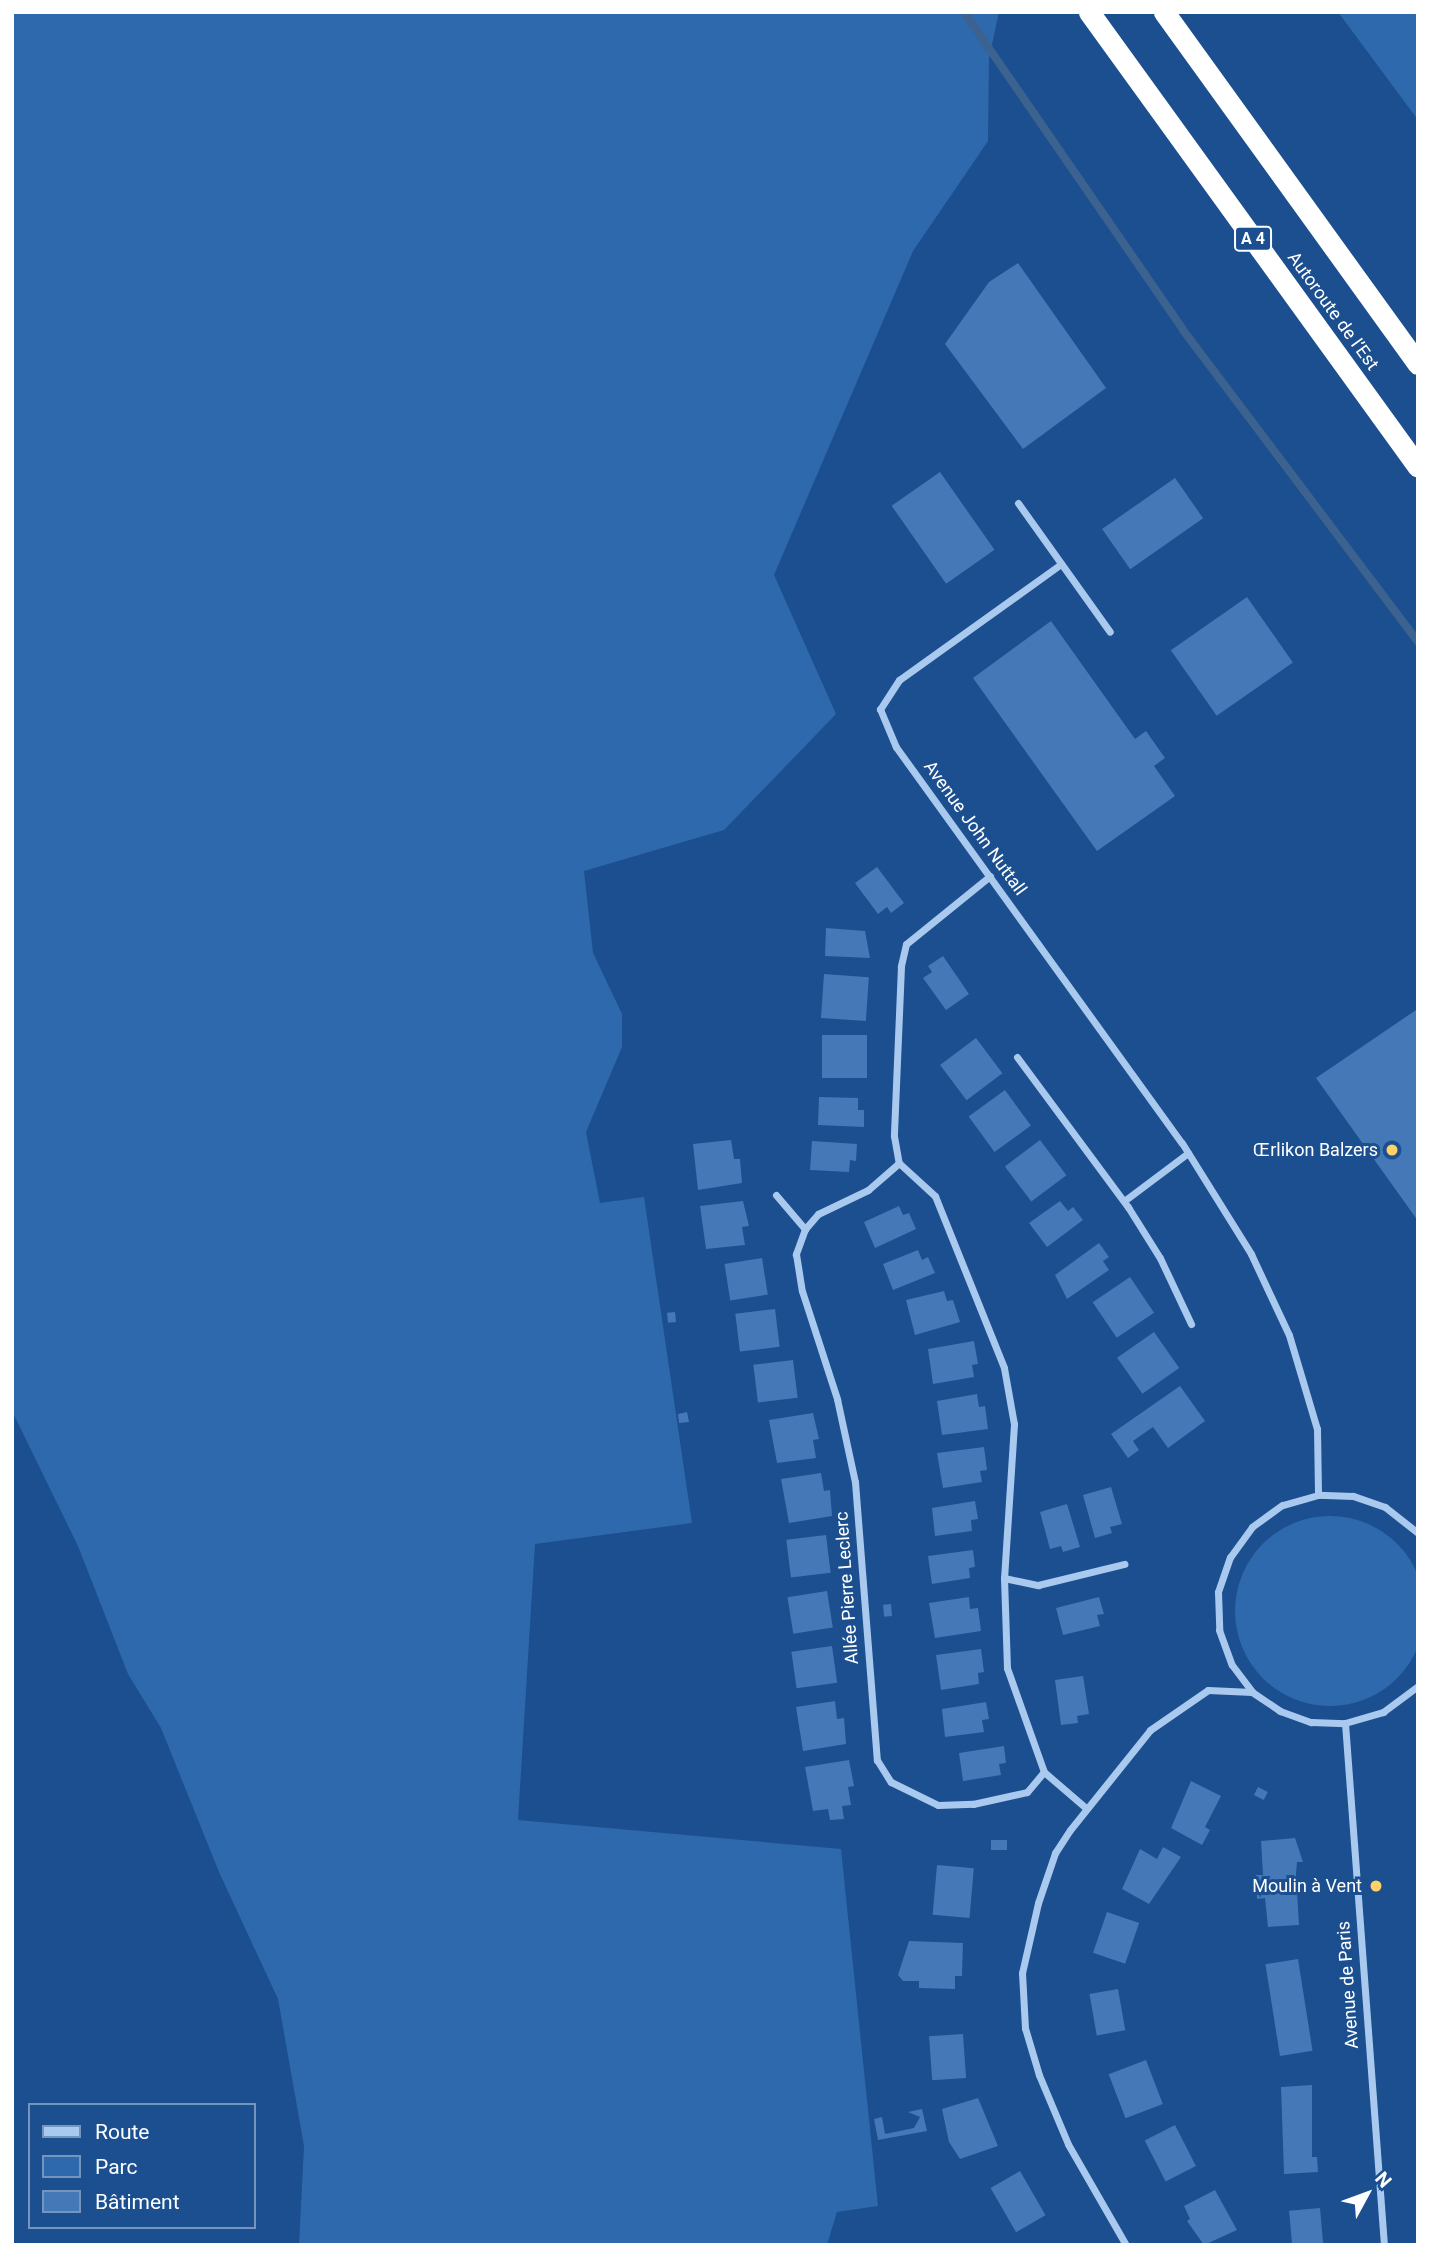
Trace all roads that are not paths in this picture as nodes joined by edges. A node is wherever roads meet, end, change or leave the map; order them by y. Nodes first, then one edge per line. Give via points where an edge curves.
1 (1089, 12) edge
2 (1164, 12) edge
3 (1418, 364) edge
4 (1418, 467) edge
5 (1018, 503) dead end
6 (1061, 564) junction
7 (1110, 632) dead end
8 (990, 876) junction
9 (1017, 1057) dead end
10 (1188, 1153) junction
11 (899, 1163) junction
12 (776, 1195) dead end
13 (1124, 1201) junction
14 (805, 1229) junction
15 (1191, 1324) dead end
16 (1318, 1495) junction
17 (1418, 1533) edge
18 (1124, 1564) dead end
19 (1004, 1578) junction
20 (1418, 1686) edge
21 (1252, 1692) junction
22 (1345, 1723) junction
23 (1044, 1772) junction
24 (1086, 1808) junction
25 (1126, 2245) edge
26 (1384, 2245) edge

1 - 4 highway, Autoroute de l’Est / A 4
2 - 3 highway
5 - 6 street
6 - 7 street
6 - 8 street, Avenue John Nuttall via 899,680 880,709 896,747
8 - 10 street, Avenue John Nuttall
8 - 11 street via 906,944 901,967 894,1136
9 - 13 street
10 - 13 street
10 - 16 street, Avenue John Nuttall via 1251,1254 1289,1335 1317,1429
11 - 14 street via 868,1190 818,1214
11 - 19 street via 935,1196 1004,1368 1014,1424
12 - 14 street
13 - 15 street via 1160,1258
14 - 23 street, Allée Pierre Leclerc via 796,1254 802,1291 837,1399 855,1482 877,1760 891,1782 938,1805 973,1804 1027,1792
16 - 17 street via 1353,1496 1385,1507
16 - 21 street via 1282,1505 1262,1519 1230,1557 1219,1592 1219,1630 1232,1665
18 - 19 street via 1038,1585
19 - 23 street via 1007,1668
20 - 22 street via 1383,1712
21 - 22 street via 1280,1711
21 - 24 street via 1208,1690 1198,1696 1150,1730
22 - 26 street, Avenue de Paris
23 - 24 street
24 - 25 street via 1055,1853 1038,1903 1022,1973 1026,2028 1039,2075 1068,2144

